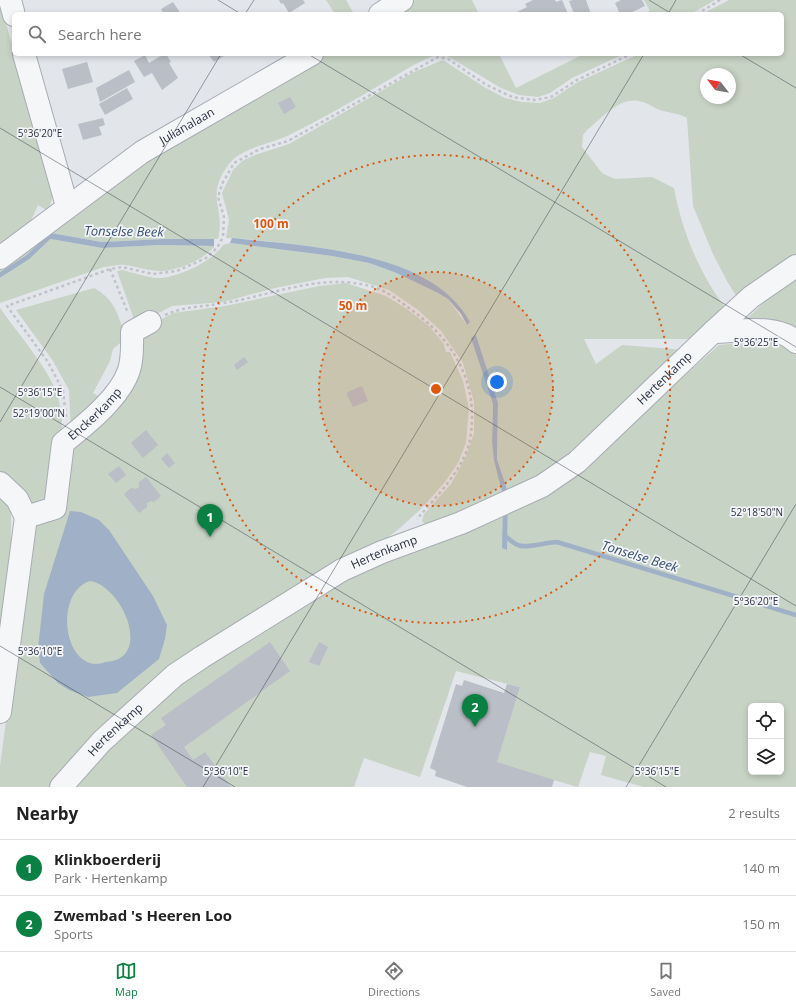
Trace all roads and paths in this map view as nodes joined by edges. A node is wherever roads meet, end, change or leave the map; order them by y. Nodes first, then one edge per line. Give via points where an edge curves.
1 (10, 0) edge
2 (402, 0) edge
3 (720, 0) edge
4 (13, 12) edge
5 (383, 12) edge
6 (700, 12) edge
7 (25, 56) edge
8 (309, 56) edge
9 (627, 56) edge
10 (67, 206) junction
11 (0, 258) edge
12 (796, 266) edge
13 (110, 269) junction
14 (141, 327) junction
15 (713, 332) junction
16 (796, 342) edge
17 (63, 443) junction
18 (0, 483) edge
19 (26, 517) junction
20 (415, 521) dead end
21 (0, 712) edge
22 (61, 787) edge

1 - 4 street
2 - 5 street
3 - 6 path
7 - 10 street
8 - 10 street, Julianalaan via 142,152
9 - 13 path via 577,80 551,96 534,100 512,97 485,84 448,59 433,59 288,141 260,149 234,163 218,197 224,217 223,237 217,248 206,258 177,271 153,274 122,267
10 - 11 street, Julianalaan
12 - 15 street, Hertenkamp via 752,297
13 - 14 path via 124,302
13 - 17 path via 7,306 48,362 63,391 66,418
14 - 17 street, Enckerkamp via 125,380 113,396
14 - 20 path via 178,308 224,303 300,285 346,281 371,286 394,297 436,329 450,346 462,366 472,407 470,440 461,462 446,486
15 - 16 street via 756,329 785,334
15 - 22 street, Hertenkamp via 577,462 542,486 474,517 342,570 202,657 175,675 102,741
17 - 19 street, Enckerkamp via 55,508
18 - 19 street via 17,499
19 - 21 street

